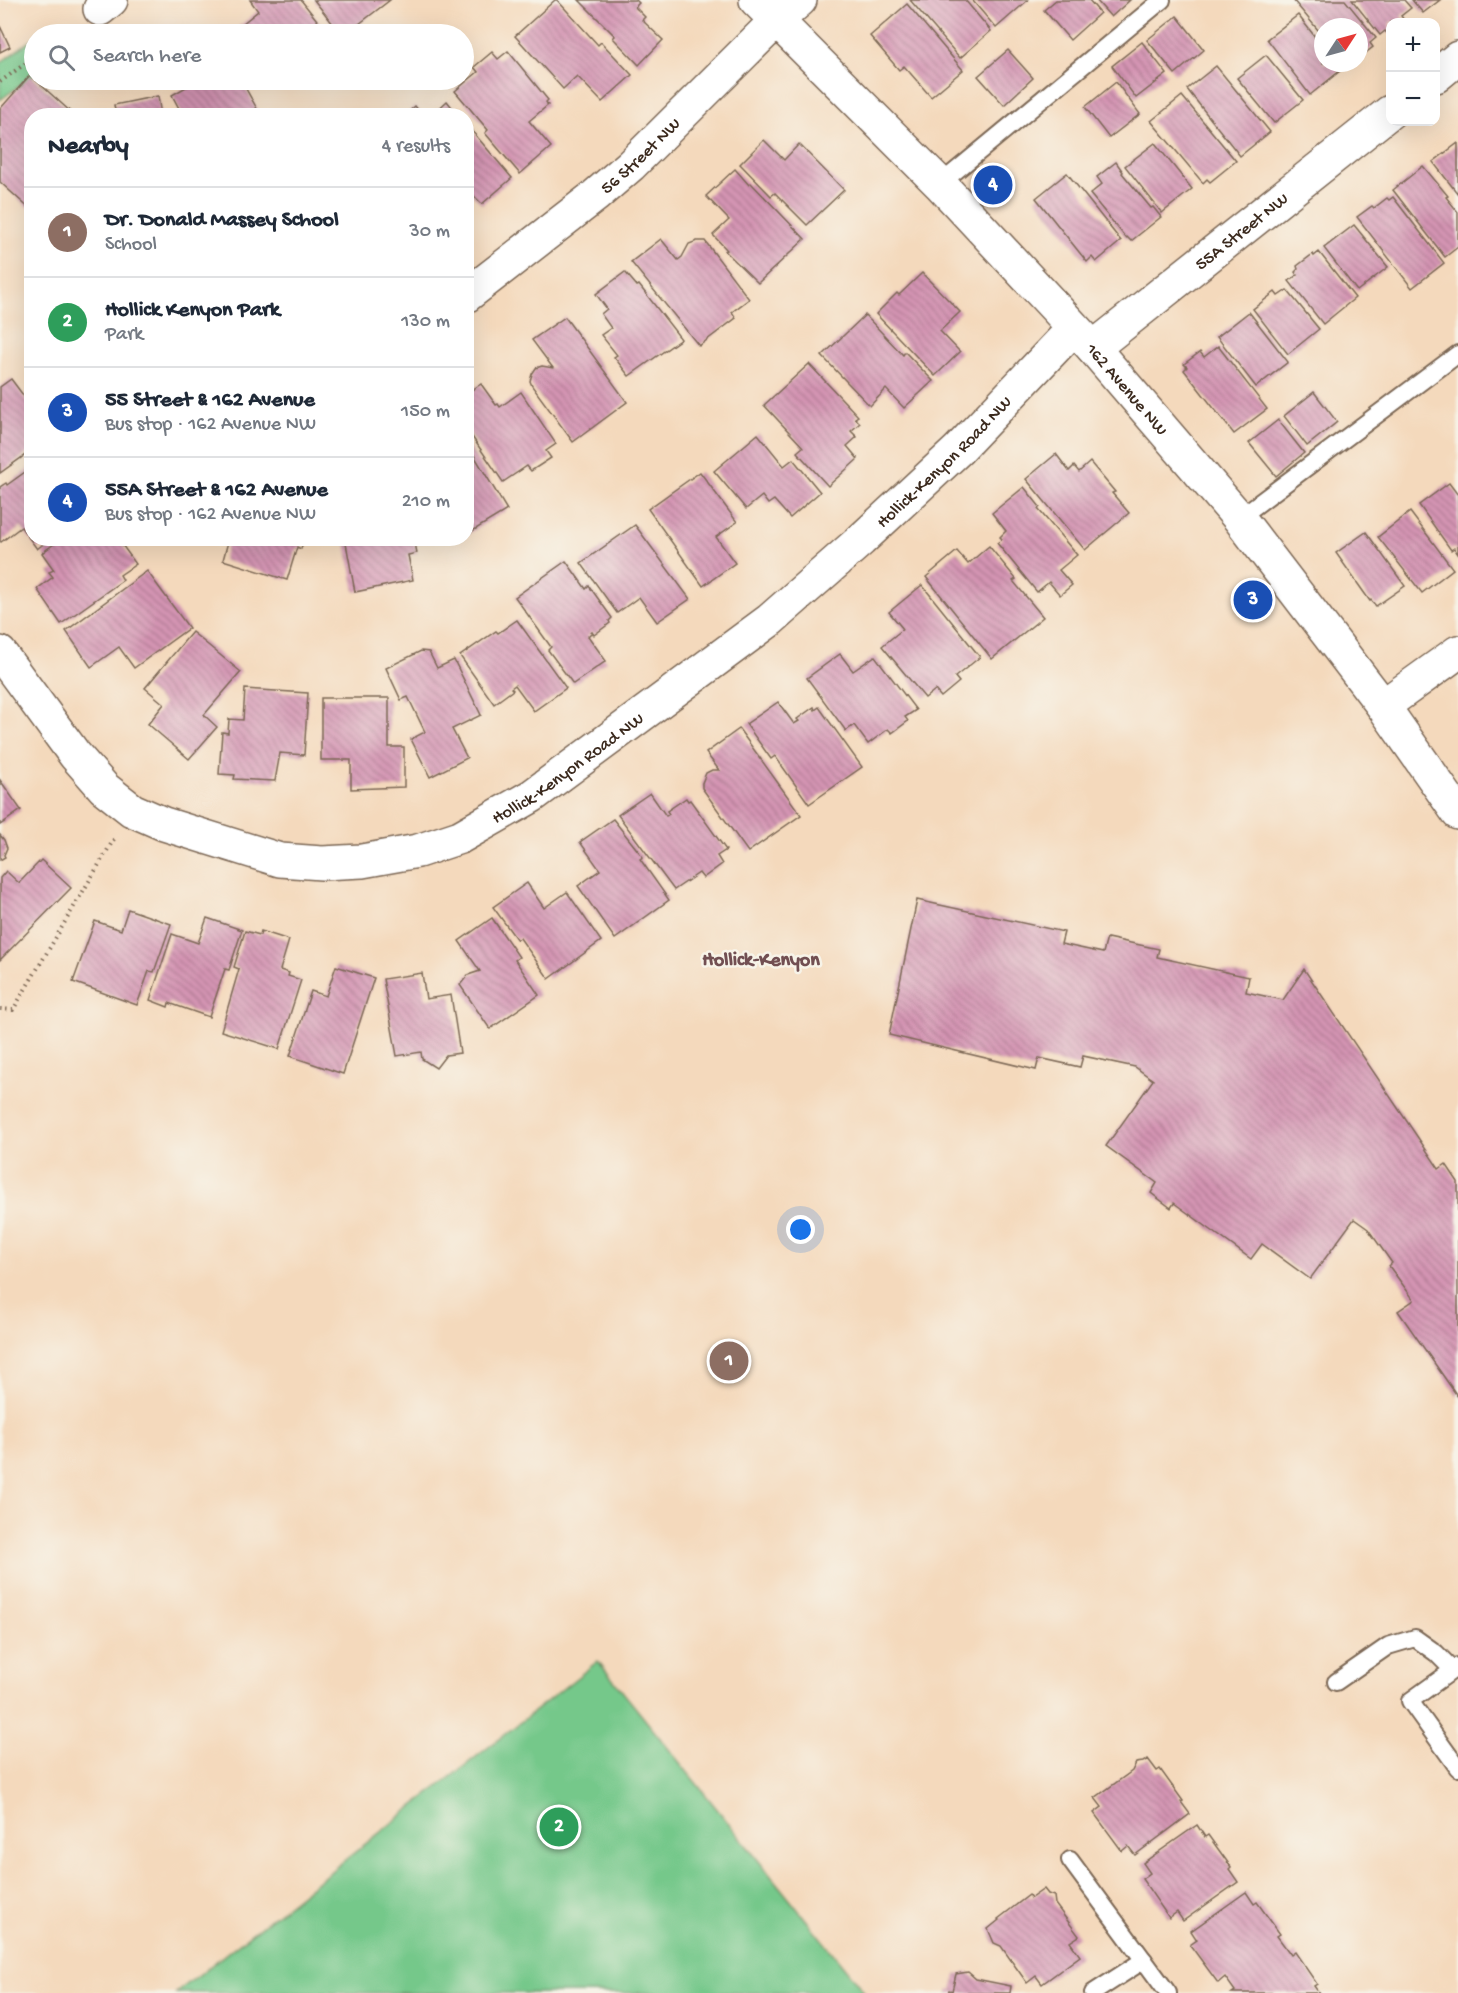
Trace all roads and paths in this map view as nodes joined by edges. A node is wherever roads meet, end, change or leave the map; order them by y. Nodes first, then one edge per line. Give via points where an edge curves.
1 (1162, 0) edge
2 (778, 7) edge
3 (1458, 58) edge
4 (24, 64) edge
5 (1440, 73) edge
6 (0, 82) edge
7 (1386, 115) edge
8 (940, 184) junction
9 (474, 290) edge
10 (1083, 338) junction
11 (1458, 354) edge
12 (1239, 518) junction
13 (1458, 652) edge
14 (0, 653) edge
15 (1383, 706) junction
16 (132, 810) junction
17 (1458, 813) edge
18 (0, 1009) edge
19 (1455, 1668) edge
20 (1336, 1682) dead end
21 (1458, 1768) edge
22 (1070, 1860) dead end
23 (1144, 1960) junction
24 (1093, 1993) edge
25 (1168, 1993) edge

1 - 8 lane
2 - 8 street, 162 Avenue NW
2 - 9 street, 56 Street NW via 631,165
3 - 5 street
4 - 6 path
7 - 10 street, 55A Street NW
8 - 10 street, 162 Avenue NW
10 - 12 street, 162 Avenue NW
10 - 16 street, Hollick-Kenyon Road NW via 770,620 532,796 460,837 389,857 322,863 280,860 164,824
11 - 12 lane
12 - 15 street, 162 Avenue NW
13 - 15 street
14 - 16 street, Hollick-Kenyon Road NW via 75,755 104,788
15 - 17 street, 162 Avenue NW
16 - 18 path via 13,1010
19 - 20 lane via 1415,1638 1388,1646
19 - 21 lane via 1410,1701
22 - 23 lane
23 - 24 lane
23 - 25 lane

